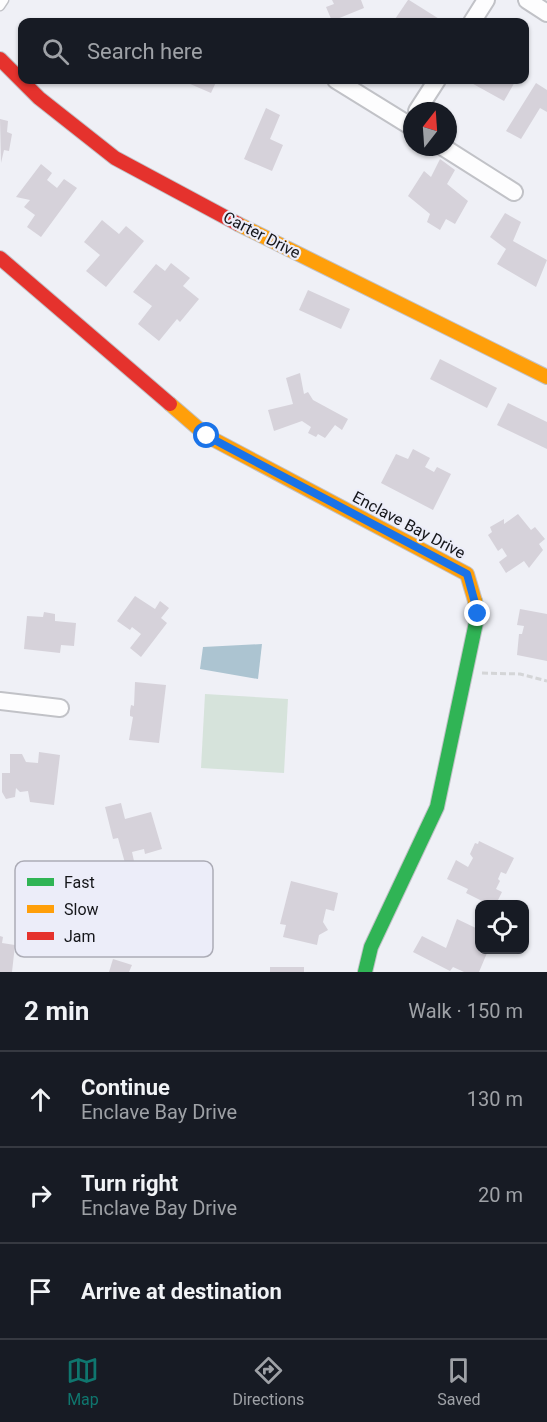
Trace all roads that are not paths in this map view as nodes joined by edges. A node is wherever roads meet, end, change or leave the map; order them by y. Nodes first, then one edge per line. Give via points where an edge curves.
1 (4, 0) edge
2 (486, 0) edge
3 (527, 0) edge
4 (0, 6) edge
5 (547, 13) edge
6 (475, 18) edge
7 (0, 59) edge
8 (18, 77) edge
9 (25, 84) edge
10 (344, 84) edge
11 (435, 84) edge
12 (424, 102) edge
13 (403, 116) edge
14 (457, 156) edge
15 (514, 192) dead end
16 (0, 258) edge
17 (547, 377) edge
18 (0, 701) edge
19 (60, 708) dead end
20 (365, 972) edge

1 - 4 lane
2 - 6 street
3 - 5 street
7 - 8 street, Carter Drive
9 - 17 street, Carter Drive via 115,158 259,235
10 - 13 street
11 - 12 street
14 - 15 street
16 - 20 street, Enclave Bay Drive via 207,436 467,574 478,614 436,807 371,947
18 - 19 street

